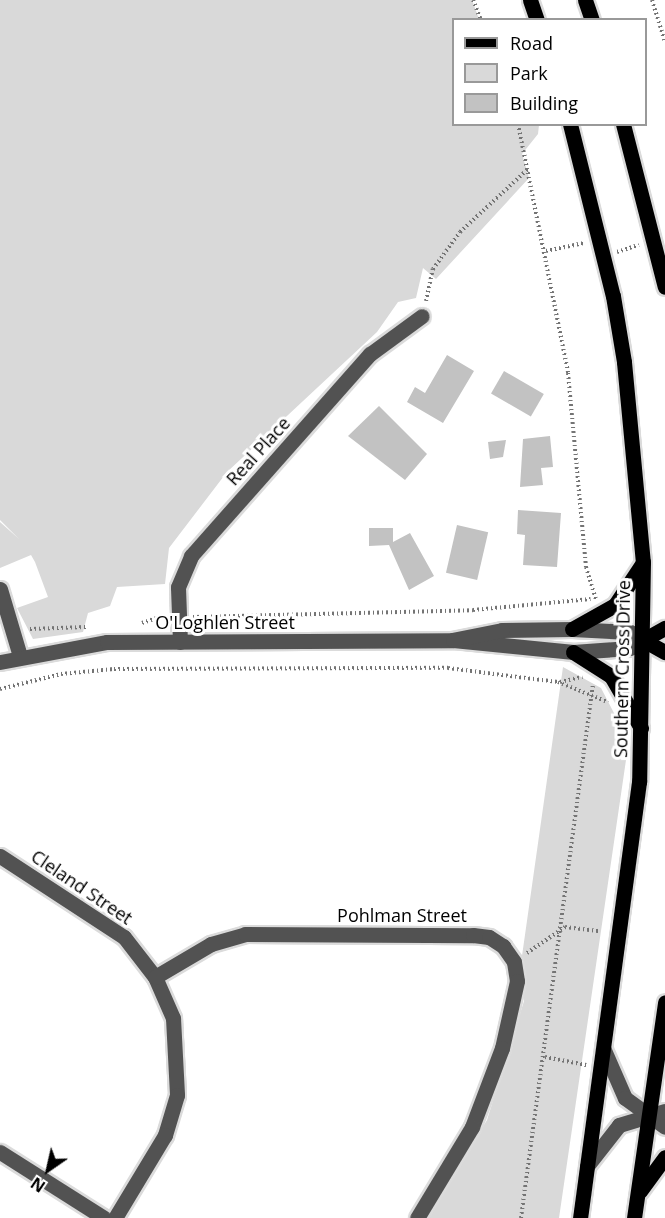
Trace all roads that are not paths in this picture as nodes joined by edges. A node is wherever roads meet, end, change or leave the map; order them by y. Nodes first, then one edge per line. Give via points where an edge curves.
1 (530, 0) edge
2 (585, 0) edge
3 (536, 18) edge
4 (591, 18) edge
5 (571, 126) edge
6 (624, 126) edge
7 (665, 287) edge
8 (422, 316) road end
9 (643, 562) junction
10 (0, 589) edge
11 (665, 628) edge
12 (572, 629) junction
13 (453, 640) junction
14 (643, 640) junction
15 (180, 642) junction
16 (573, 652) junction
17 (665, 652) edge
18 (20, 656) junction
19 (0, 662) edge
20 (641, 728) junction
21 (0, 855) edge
22 (155, 977) junction
23 (665, 1009) edge
24 (604, 1050) junction
25 (665, 1111) edge
26 (648, 1114) junction
27 (665, 1127) edge
28 (0, 1152) edge
29 (665, 1157) edge
30 (586, 1169) junction
31 (637, 1196) junction
32 (104, 1218) edge
33 (115, 1218) edge
34 (417, 1218) edge
35 (580, 1218) edge
36 (634, 1218) edge

1 - 3 main road
2 - 4 main road
5 - 9 main road, Southern Cross Drive via 607,250 624,362
6 - 7 main road
8 - 15 street, Real Place via 370,354 191,556 182,570
9 - 12 main road via 606,612
9 - 14 main road, Southern Cross Drive
10 - 18 street
11 - 14 main road
12 - 13 street, O'Loghlen Street via 502,630
12 - 14 street, O'Loghlen Street via 630,632
13 - 15 street, O'Loghlen Street
13 - 16 street, O'Loghlen Street
14 - 16 street, O'Loghlen Street via 630,648
14 - 17 main road
14 - 20 main road, Southern Cross Drive
15 - 18 street, O'Loghlen Street via 107,642
16 - 20 main road via 611,676
18 - 19 street, O'Loghlen Street
20 - 24 main road, Southern Cross Drive via 632,849
21 - 22 street, Cleland Street via 105,922 124,937
22 - 33 street, Cleland Street via 173,1018 177,1095 160,1143
22 - 34 street, Pohlman Street via 228,936 489,937 514,962 517,981 511,1013 491,1081 459,1150
23 - 26 main road
24 - 26 street via 617,1087
24 - 30 main road, Southern Cross Drive
25 - 26 street
26 - 27 street
26 - 30 street via 619,1125
26 - 31 main road
28 - 32 street
29 - 31 main road
30 - 35 main road, Southern Cross Drive
31 - 36 main road

